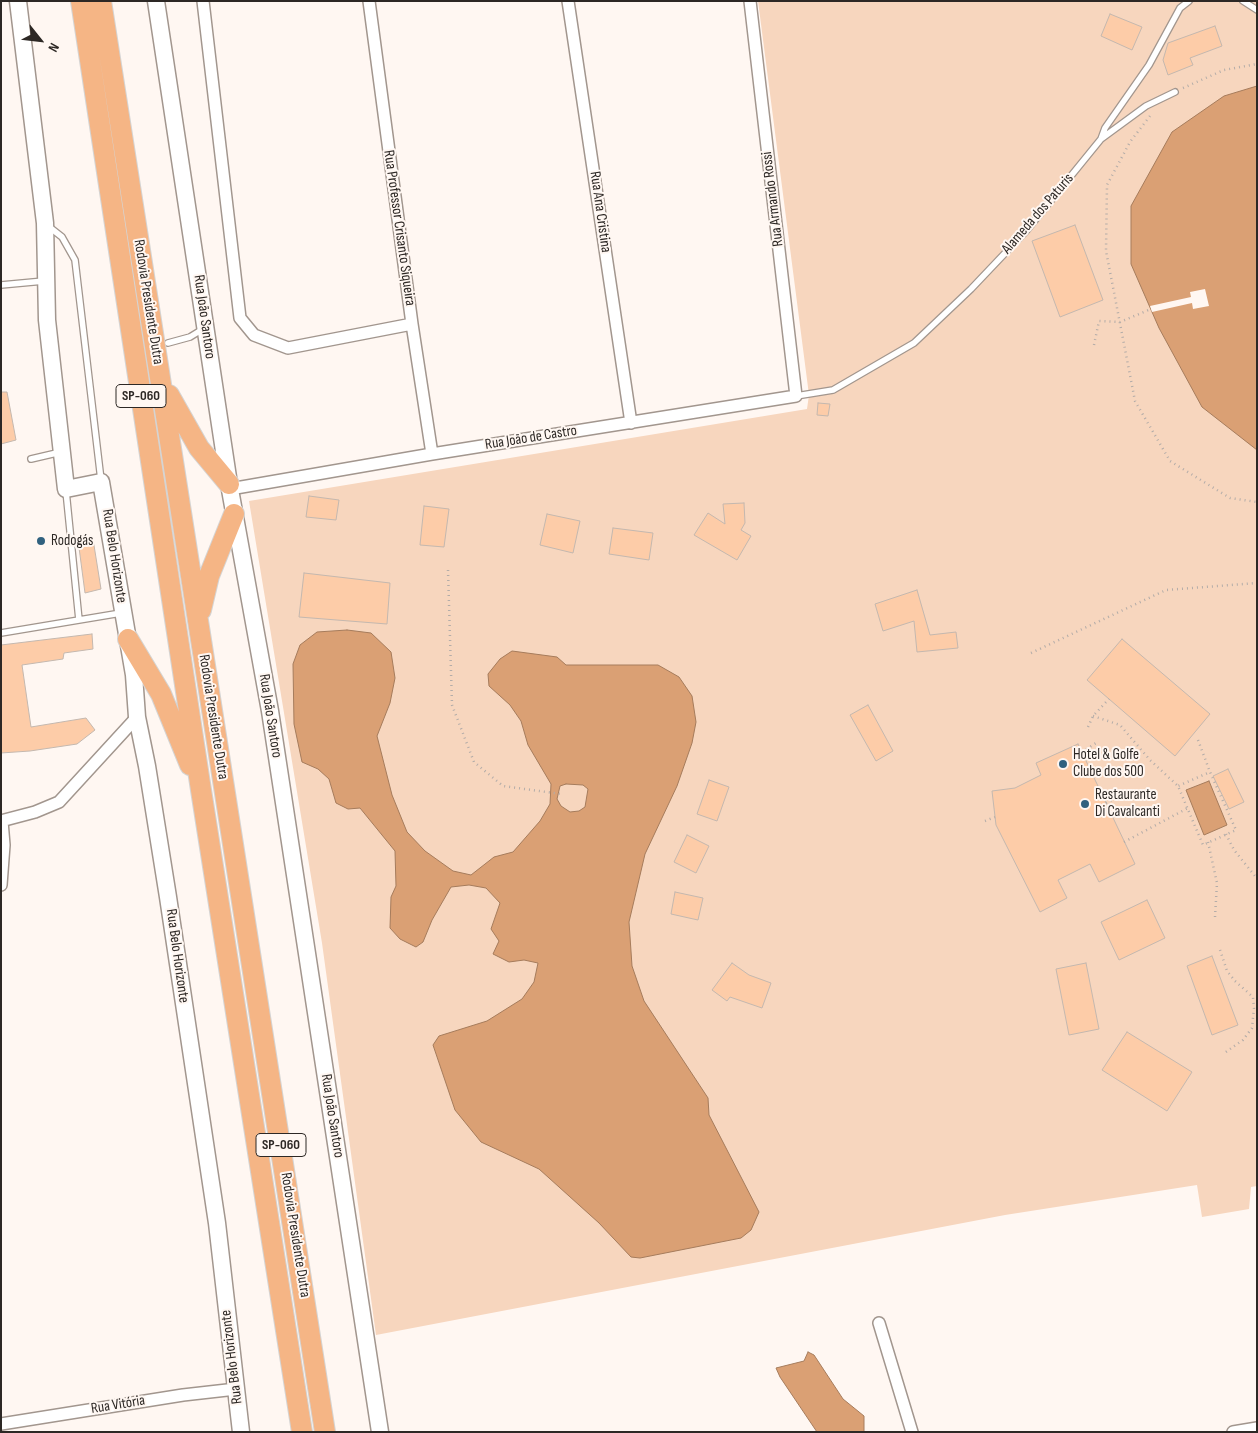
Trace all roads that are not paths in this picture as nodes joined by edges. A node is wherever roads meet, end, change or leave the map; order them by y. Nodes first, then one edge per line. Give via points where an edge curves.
1 (18, 1) edge
2 (81, 1) edge
3 (101, 1) edge
4 (156, 1) edge
5 (203, 1) edge
6 (369, 1) edge
7 (568, 1) edge
8 (750, 1) edge
9 (1189, 1) edge
10 (1243, 1) edge
11 (1257, 10) edge
12 (1175, 92) road end
13 (1101, 139) junction
14 (45, 223) junction
15 (46, 281) junction
16 (1, 286) edge
17 (412, 324) junction
18 (206, 328) junction
19 (168, 343) dead end
20 (86, 346) junction
21 (94, 352) dead end
22 (160, 375) junction
23 (832, 390) joint
24 (796, 396) junction
25 (631, 423) junction
26 (63, 452) junction
27 (432, 454) junction
28 (31, 459) dead end
29 (101, 482) junction
30 (229, 486) junction
31 (66, 489) junction
32 (234, 514) junction
33 (123, 613) junction
34 (79, 620) junction
35 (199, 624) junction
36 (1, 633) edge
37 (128, 639) junction
38 (137, 718) junction
39 (201, 790) junction
40 (2, 820) edge
41 (3, 845) edge
42 (1, 885) edge
43 (879, 1323) dead end
44 (236, 1389) junction
45 (1, 1424) edge
46 (1257, 1428) edge
47 (241, 1432) edge
48 (302, 1432) edge
49 (325, 1432) edge
50 (380, 1432) edge
51 (912, 1432) edge
52 (1233, 1432) edge

1 - 14 street
2 - 39 highway, Rodovia Presidente Dutra / SP-060
3 - 22 highway, Rodovia Presidente Dutra / SP-060
4 - 18 street, Rua João Santoro
5 - 17 street via 240,318 254,335 288,348
6 - 17 street, Rua Professor Crisanto Siqueira
7 - 25 street, Rua Ana Cristina
8 - 24 street, Rua Armando Rossi
9 - 13 lane via 1180,8 1149,65 1105,128
10 - 11 lane
12 - 13 lane, Alameda dos Paturis via 1146,106
13 - 23 lane, Alameda dos Paturis via 1027,230 914,343
14 - 15 street
14 - 20 lane via 62,237 75,260
15 - 16 lane
15 - 26 street via 47,320
17 - 27 street, Rua Professor Crisanto Siqueira
18 - 19 lane
18 - 30 street, Rua João Santoro
20 - 21 lane
20 - 29 lane
22 - 30 highway via 194,441
22 - 35 highway, Rodovia Presidente Dutra / SP-060
23 - 24 lane, Rua João de Castro
24 - 25 street, Rua João de Castro
25 - 27 street, Rua João de Castro
26 - 28 lane
26 - 31 street
27 - 30 street, Rua João de Castro
29 - 31 street
29 - 33 street, Rua Belo Horizonte
30 - 32 street, Rua João Santoro
31 - 34 lane
32 - 35 highway via 209,576
32 - 50 street, Rua João Santoro via 270,711
33 - 34 lane
33 - 37 street, Rua Belo Horizonte
34 - 36 lane
35 - 49 highway, Rodovia Presidente Dutra / SP-060
37 - 38 street, Rua Belo Horizonte
37 - 39 highway via 161,694
38 - 40 street via 59,802
38 - 44 street, Rua Belo Horizonte via 168,897 217,1223
39 - 48 highway, Rodovia Presidente Dutra / SP-060
40 - 41 street
41 - 42 street
43 - 51 street
44 - 45 street, Rua Vitória
44 - 47 street, Rua Belo Horizonte
46 - 52 street

